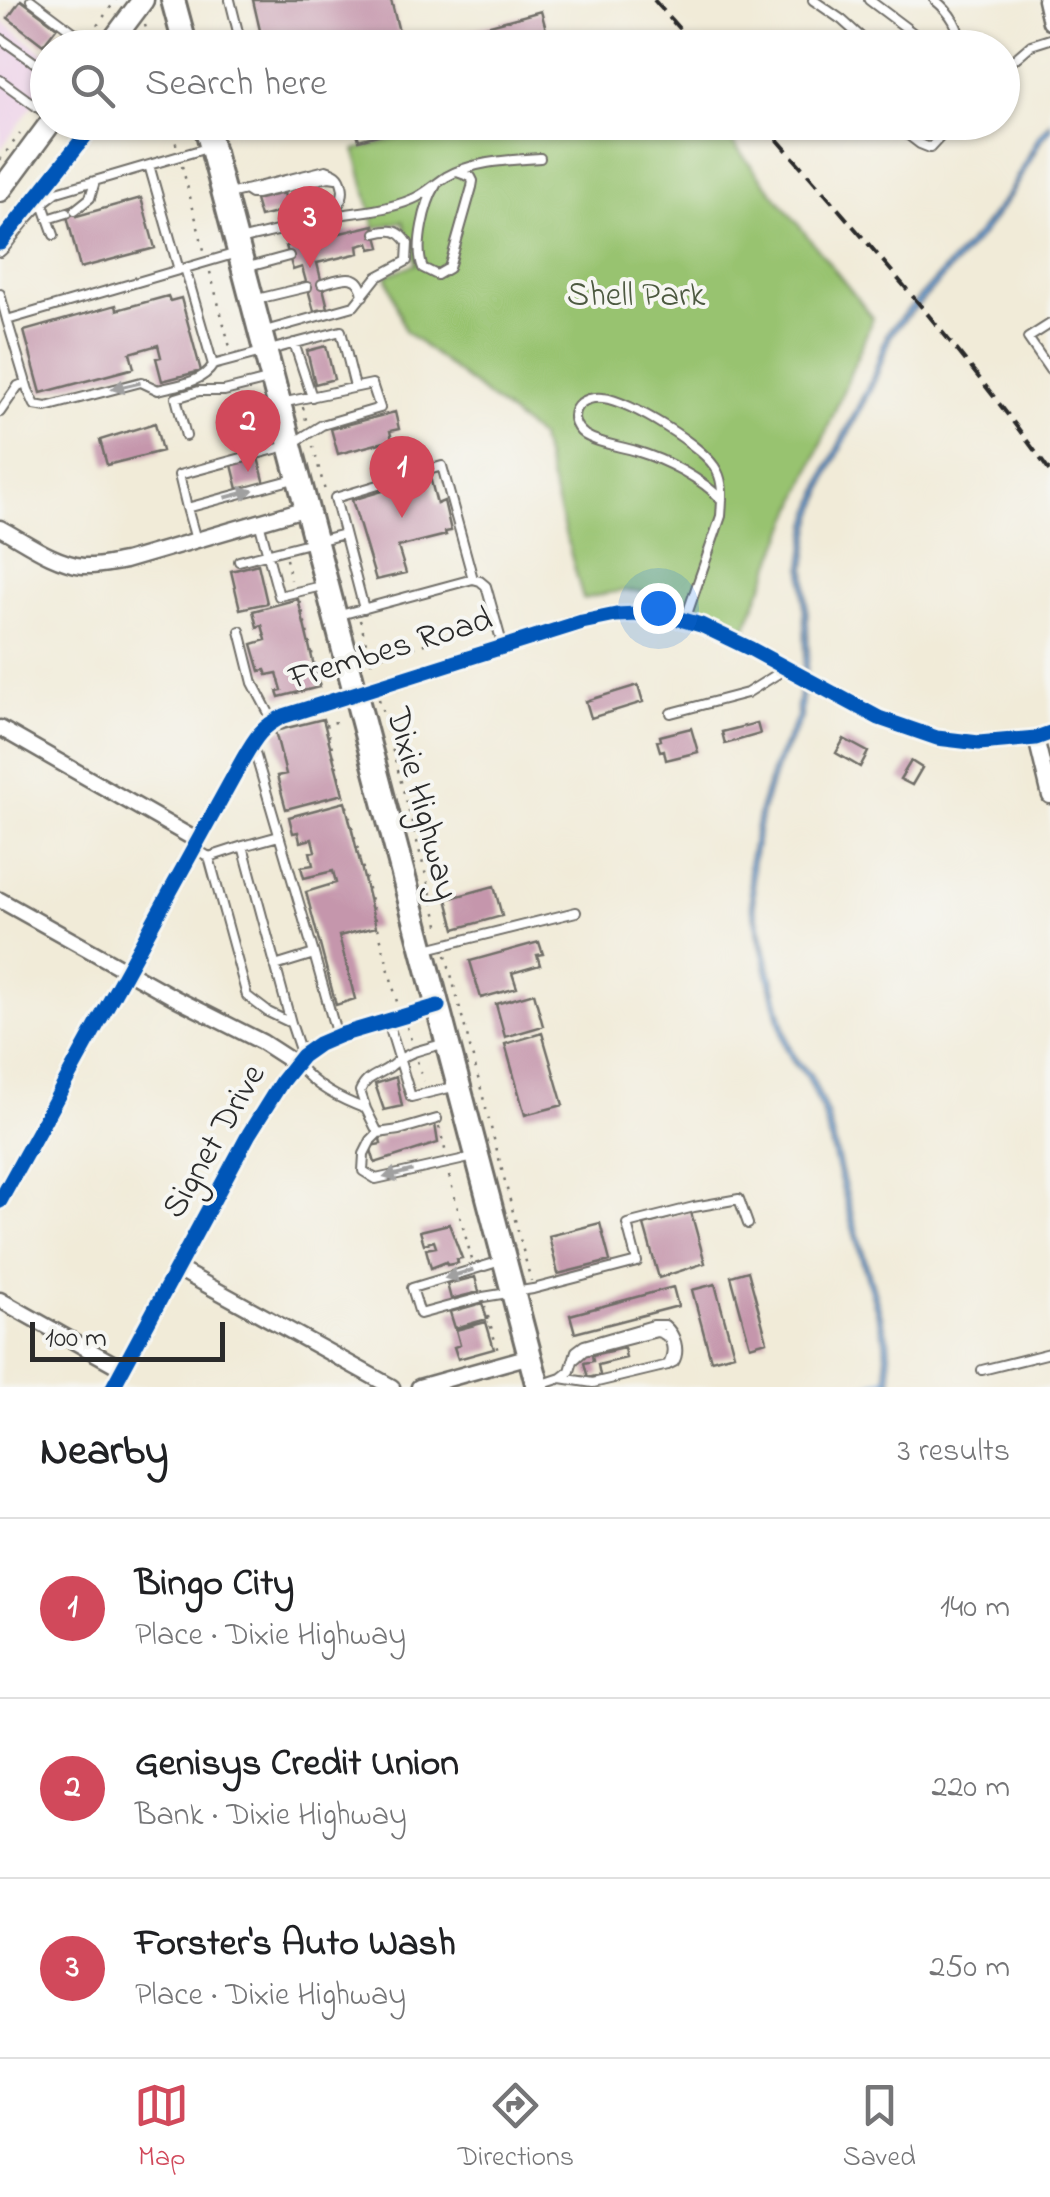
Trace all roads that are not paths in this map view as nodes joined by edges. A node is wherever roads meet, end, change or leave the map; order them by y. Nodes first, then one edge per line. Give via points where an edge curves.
1 (32, 0) edge
2 (45, 0) edge
3 (143, 0) edge
4 (173, 0) edge
5 (230, 0) edge
6 (812, 0) edge
7 (869, 0) edge
8 (934, 0) edge
9 (1045, 0) edge
10 (52, 16) junction
11 (1050, 22) edge
12 (71, 30) edge
13 (120, 30) edge
14 (181, 30) edge
15 (238, 30) edge
16 (853, 30) edge
17 (909, 30) edge
18 (958, 30) edge
19 (1050, 39) edge
20 (2, 43) edge
21 (1020, 54) edge
22 (30, 61) edge
23 (0, 80) edge
24 (30, 102) edge
25 (38, 140) edge
26 (200, 140) edge
27 (211, 140) edge
28 (915, 140) edge
29 (937, 140) edge
30 (540, 158) dead end
31 (149, 165) junction
32 (458, 172) junction
33 (95, 181) junction
34 (436, 185) junction
35 (0, 191) edge
36 (235, 192) junction
37 (42, 204) junction
38 (327, 216) junction
39 (48, 219) junction
40 (376, 232) dead end
41 (54, 235) dead end
42 (0, 252) edge
43 (240, 254) junction
44 (290, 256) dead end
45 (182, 269) junction
46 (322, 284) dead end
47 (308, 287) dead end
48 (0, 294) edge
49 (363, 296) junction
50 (252, 300) junction
51 (8, 320) junction
52 (1050, 324) edge
53 (263, 342) junction
54 (294, 343) junction
55 (213, 365) junction
56 (1050, 370) edge
57 (272, 378) junction
58 (25, 382) junction
59 (355, 388) junction
60 (312, 397) junction
61 (279, 404) junction
62 (0, 412) edge
63 (186, 436) dead end
64 (290, 444) junction
65 (299, 478) junction
66 (722, 500) junction
67 (188, 508) junction
68 (306, 508) junction
69 (259, 522) junction
70 (0, 528) edge
71 (344, 534) junction
72 (196, 540) junction
73 (316, 542) junction
74 (268, 554) junction
75 (239, 561) dead end
76 (473, 579) junction
77 (327, 585) junction
78 (364, 608) junction
79 (335, 617) junction
80 (685, 620) junction
81 (240, 631) dead end
82 (503, 647) junction
83 (787, 668) junction
84 (367, 695) junction
85 (670, 713) dead end
86 (272, 721) junction
87 (0, 728) edge
88 (1043, 736) edge
89 (252, 743) junction
90 (1050, 796) edge
91 (280, 836) junction
92 (196, 844) junction
93 (243, 846) junction
94 (210, 857) junction
95 (0, 900) edge
96 (576, 912) dead end
97 (433, 948) junction
98 (314, 954) junction
99 (275, 966) junction
100 (127, 971) junction
101 (438, 1006) junction
102 (291, 1022) junction
103 (388, 1022) junction
104 (337, 1036) junction
105 (448, 1043) junction
106 (399, 1057) junction
107 (299, 1060) junction
108 (459, 1086) junction
109 (366, 1109) junction
110 (437, 1118) road end
111 (378, 1133) junction
112 (478, 1156) junction
113 (0, 1201) edge
114 (748, 1224) dead end
115 (506, 1260) junction
116 (178, 1268) junction
117 (523, 1290) junction
118 (0, 1300) edge
119 (1050, 1353) edge
120 (530, 1356) junction
121 (124, 1369) junction
122 (982, 1370) dead end
123 (546, 1384) edge
124 (114, 1387) edge
125 (392, 1387) edge
126 (419, 1387) edge

1 - 10 lane
2 - 10 lane
3 - 13 street
4 - 14 main road
5 - 15 lane
6 - 16 lane
7 - 17 lane
8 - 18 lane
9 - 11 street
10 - 12 lane
19 - 21 lane
20 - 22 lane
23 - 24 lane
25 - 35 street
26 - 31 lane via 179,156
27 - 36 main road, Dixie Highway
28 - 29 lane via 930,148
30 - 32 lane
31 - 33 lane
31 - 45 lane
32 - 34 lane
32 - 34 lane via 471,177 472,187 449,268 437,275 423,268 418,254
33 - 37 lane via 57,192
33 - 39 lane via 90,198
34 - 38 lane via 389,206
36 - 38 lane via 326,170 340,179 344,194
36 - 43 main road, Dixie Highway
37 - 39 lane
37 - 42 lane
38 - 43 lane
39 - 41 lane
40 - 49 lane via 402,234 409,256 376,278
43 - 44 lane
43 - 45 lane
43 - 50 main road, Dixie Highway
45 - 51 lane
45 - 55 lane
46 - 49 lane via 354,279
47 - 50 lane
48 - 51 lane
49 - 53 lane via 354,306
50 - 53 main road, Dixie Highway
51 - 58 lane
52 - 56 lane via 1028,338
53 - 54 lane
53 - 55 lane
53 - 57 main road, Dixie Highway
54 - 59 lane via 341,332
54 - 60 lane
55 -> 58 lane via 200,378 158,390 142,382 46,407 31,400
57 - 61 main road, Dixie Highway
57 - 63 lane via 176,398
58 - 62 lane
59 - 60 lane
59 - 64 lane via 372,384 380,408 322,425
60 - 61 lane
61 - 64 main road, Dixie Highway
64 - 65 main road, Dixie Highway
64 - 67 lane via 179,475
67 -> 65 lane
65 - 68 main road, Dixie Highway
66 - 66 lane via 711,462 661,423 614,399 594,397 576,409 582,433 662,462
66 - 80 lane
67 - 72 lane
68 - 69 street
68 - 73 main road, Dixie Highway
69 - 72 street
69 - 74 lane
70 - 72 street via 81,566 125,562
71 - 73 lane
71 - 76 lane via 334,498 442,466
71 - 78 lane
73 - 74 lane
73 - 77 main road, Dixie Highway
74 - 75 lane
74 - 77 lane via 279,596
76 - 78 lane
76 - 82 lane via 486,586
77 - 79 main road, Dixie Highway
78 - 79 lane
79 - 84 main road, Dixie Highway
80 - 82 street, Frembes Road via 616,615
80 - 83 street, Frembes Road
81 - 86 lane via 253,683
82 - 84 street, Frembes Road
83 - 85 lane via 747,693
83 - 88 street, Frembes Road via 879,718 936,738 979,743
84 - 86 street, Frembes Road
84 - 97 main road, Dixie Highway
86 - 89 street, Frembes Road
87 - 92 street
88 - 90 street
89 - 91 lane
89 - 92 street, Frembes Road
91 - 93 lane
91 - 98 lane
92 - 94 lane
92 - 100 street, Frembes Road
93 - 94 lane
93 - 99 lane
94 - 102 lane via 247,996
95 - 100 street
96 - 97 lane
97 - 101 main road, Dixie Highway
98 - 99 lane
98 - 104 lane
99 - 102 lane
100 - 107 street
100 - 113 street, Frembes Road
101 - 103 street, Signet Drive
101 - 105 main road, Dixie Highway
102 - 107 lane
103 - 104 street, Signet Drive
103 - 106 lane
104 - 107 street, Signet Drive
105 - 106 lane
105 - 108 main road, Dixie Highway
106 - 108 lane via 411,1097
106 - 109 lane via 361,1086
107 - 109 lane via 306,1075
107 - 116 street, Signet Drive via 250,1134
108 - 112 main road, Dixie Highway
109 - 111 lane
110 - 111 lane
112 -> 111 lane via 376,1179 363,1171 363,1158
112 - 115 main road, Dixie Highway
114 - 117 lane via 740,1199 627,1224 636,1262
115 - 117 main road, Dixie Highway
115 -> 117 lane via 412,1288 420,1314
116 - 121 street, Signet Drive
116 - 125 street
117 - 120 main road, Dixie Highway
118 - 121 street
119 - 122 lane
120 - 123 main road, Dixie Highway
120 - 126 street
121 - 124 street, Signet Drive
123 - 123 lane via 594,1383 668,1365 678,1353 674,1334 660,1324 584,1345 570,1371

